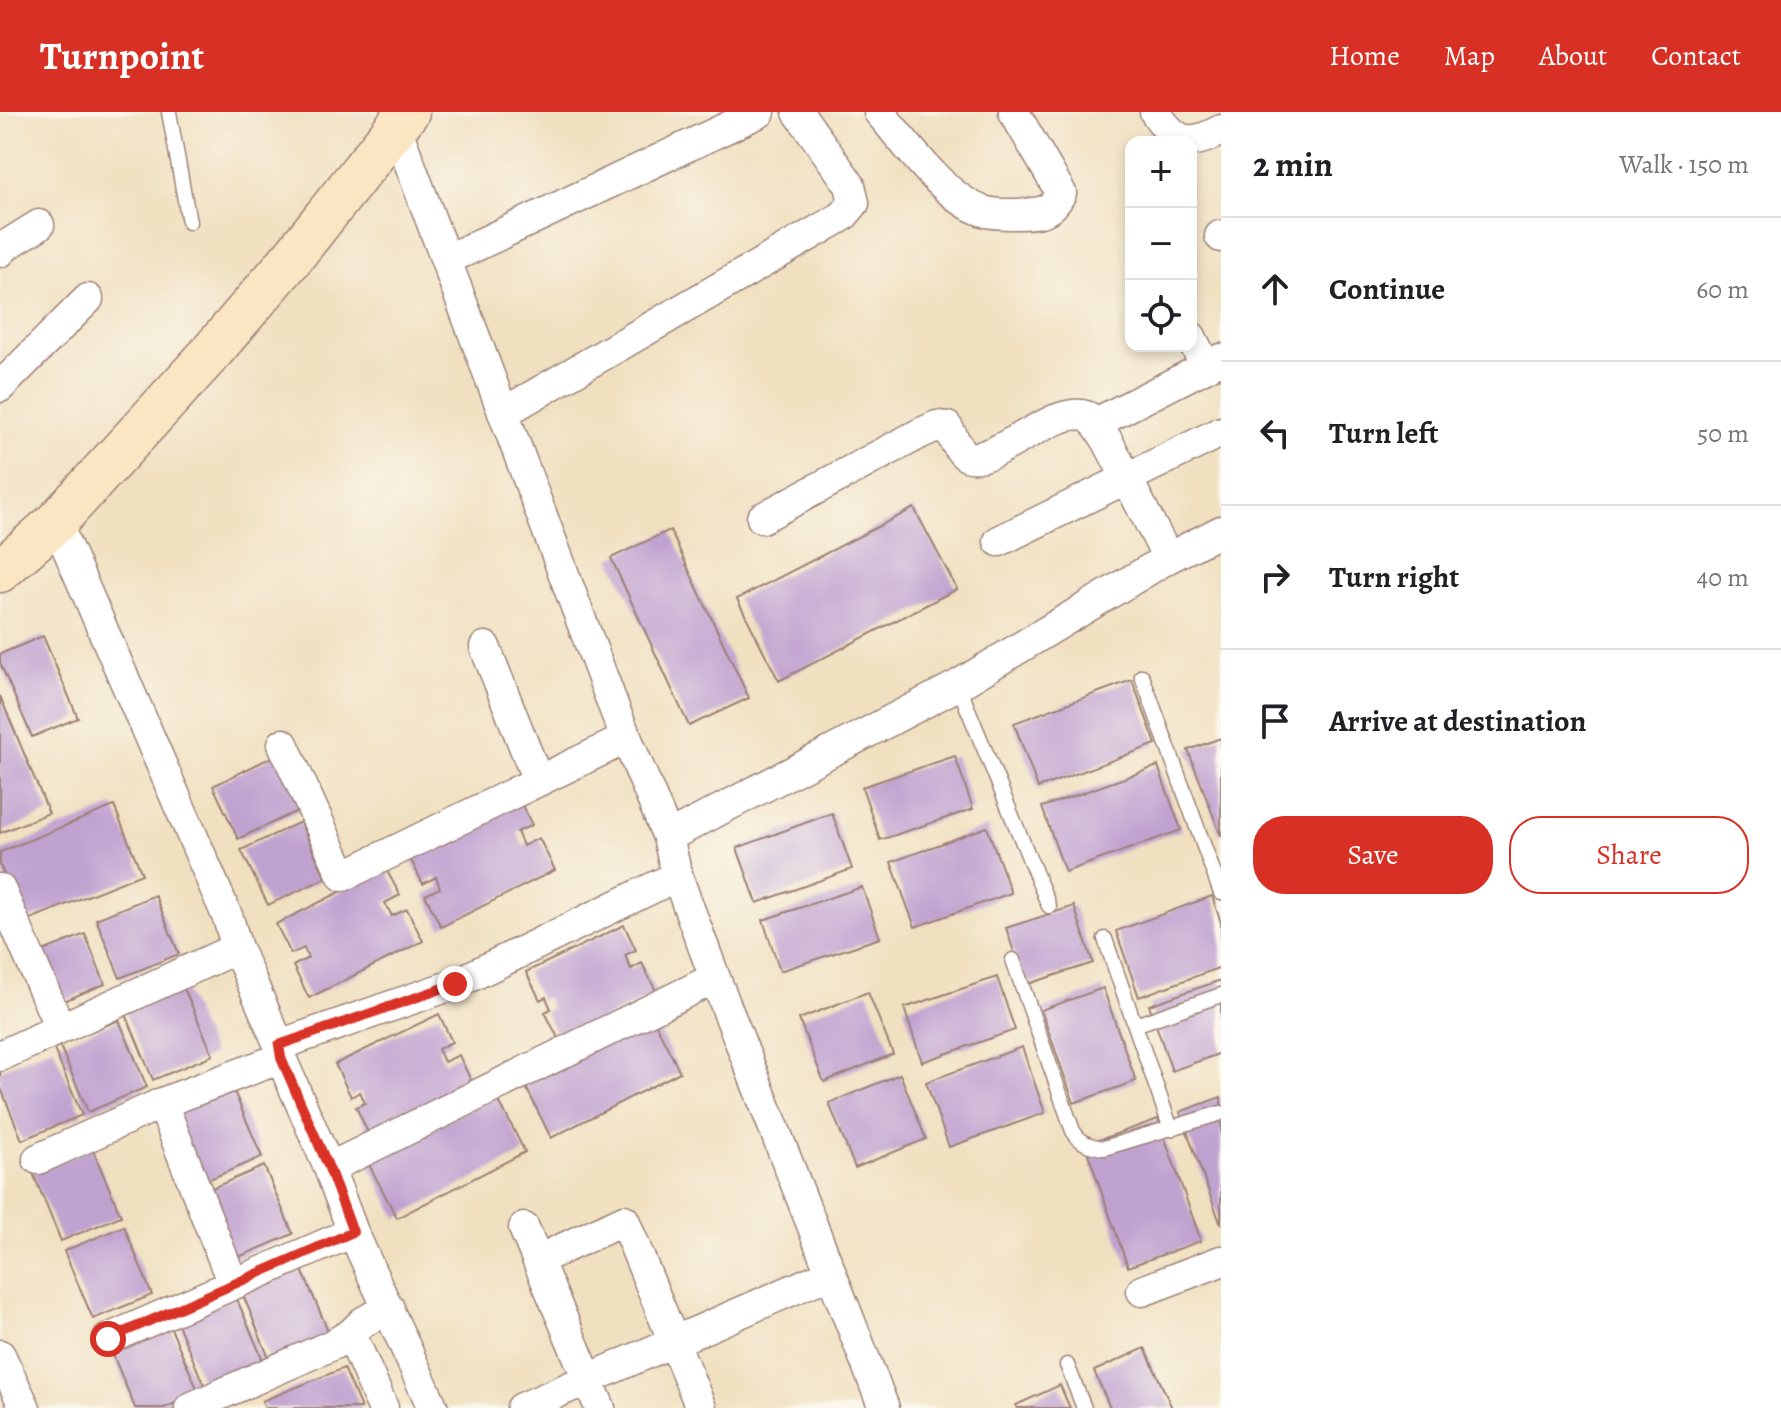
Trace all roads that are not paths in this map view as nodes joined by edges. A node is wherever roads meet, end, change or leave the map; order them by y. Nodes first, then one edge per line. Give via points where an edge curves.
1 (169, 112) edge
2 (760, 112) edge
3 (798, 112) edge
4 (879, 112) edge
5 (1014, 112) edge
6 (1155, 112) edge
7 (402, 120) edge
8 (720, 120) edge
9 (1221, 130) edge
10 (189, 222) dead end
11 (39, 225) dead end
12 (2, 241) edge
13 (446, 260) junction
14 (88, 299) dead end
15 (1197, 344) edge
16 (1213, 363) edge
17 (0, 387) edge
18 (503, 413) junction
19 (1096, 423) junction
20 (1221, 432) edge
21 (1126, 479) junction
22 (762, 518) dead end
23 (56, 522) junction
24 (1221, 531) edge
25 (999, 541) dead end
26 (1168, 558) junction
27 (0, 571) edge
28 (485, 647) dead end
29 (1142, 676) dead end
30 (958, 685) junction
31 (627, 738) junction
32 (283, 744) dead end
33 (538, 781) junction
34 (668, 837) junction
35 (677, 876) junction
36 (0, 889) edge
37 (1221, 893) edge
38 (1049, 906) dead end
39 (1105, 939) dead end
40 (237, 948) junction
41 (1013, 960) dead end
42 (715, 978) junction
43 (1221, 995) edge
44 (1135, 1025) junction
45 (60, 1028) junction
46 (280, 1051) junction
47 (0, 1056) edge
48 (162, 1103) junction
49 (1221, 1113) edge
50 (1171, 1129) junction
51 (38, 1159) dead end
52 (329, 1168) junction
53 (524, 1228) dead end
54 (353, 1232) junction
55 (538, 1260) junction
56 (1221, 1261) edge
57 (831, 1273) junction
58 (233, 1284) junction
59 (1142, 1291) dead end
60 (389, 1308) junction
61 (351, 1334) junction
62 (108, 1339) dead end
63 (673, 1342) junction
64 (0, 1355) edge
65 (1067, 1365) dead end
66 (588, 1379) junction
67 (207, 1404) edge
68 (25, 1408) edge
69 (383, 1408) edge
70 (433, 1408) edge
71 (522, 1408) edge
72 (600, 1408) edge
73 (701, 1408) edge
74 (884, 1408) edge
75 (1084, 1408) edge

1 - 10 lane
2 - 8 street
3 - 18 street via 850,185 854,203 843,216
4 - 5 street via 941,185 961,199 981,211 1037,213 1050,209 1061,193
6 - 9 street via 1176,135 1191,142
7 - 13 street
7 - 23 street via 292,258
8 - 13 street
11 - 12 street
13 - 18 street
14 - 17 street
15 - 16 street
16 - 19 street
18 - 31 street
19 - 21 street
19 - 22 street via 1087,416 1070,415 974,458 964,454 947,427 937,426
20 - 21 street
21 - 25 street
21 - 26 street
23 - 27 street
23 - 40 street
24 - 26 street
26 - 30 street
28 - 33 street
29 - 37 lane
30 - 34 street
30 - 38 lane
31 - 33 street
31 - 34 street
32 - 33 street via 343,876
34 - 35 street
35 - 42 street
35 - 46 street via 455,984
36 - 45 street
39 - 44 lane
40 - 45 street
40 - 46 street
41 - 50 lane via 1078,1139 1104,1148
42 - 52 street
42 - 57 street
43 - 44 lane
44 - 50 lane
45 - 47 street
46 - 48 street
46 - 52 street
48 - 51 street
48 - 58 street
49 - 50 lane
52 - 54 street
53 - 55 street
54 - 58 street
54 - 60 street
55 - 63 street via 624,1220
55 - 66 street
56 - 59 street
57 - 63 street
57 - 74 street
58 - 62 street
60 - 61 street
60 - 70 street
61 - 67 street
61 - 69 street
63 - 66 street
63 - 73 street
64 - 68 street
65 - 75 lane
66 - 71 street
66 - 72 street

